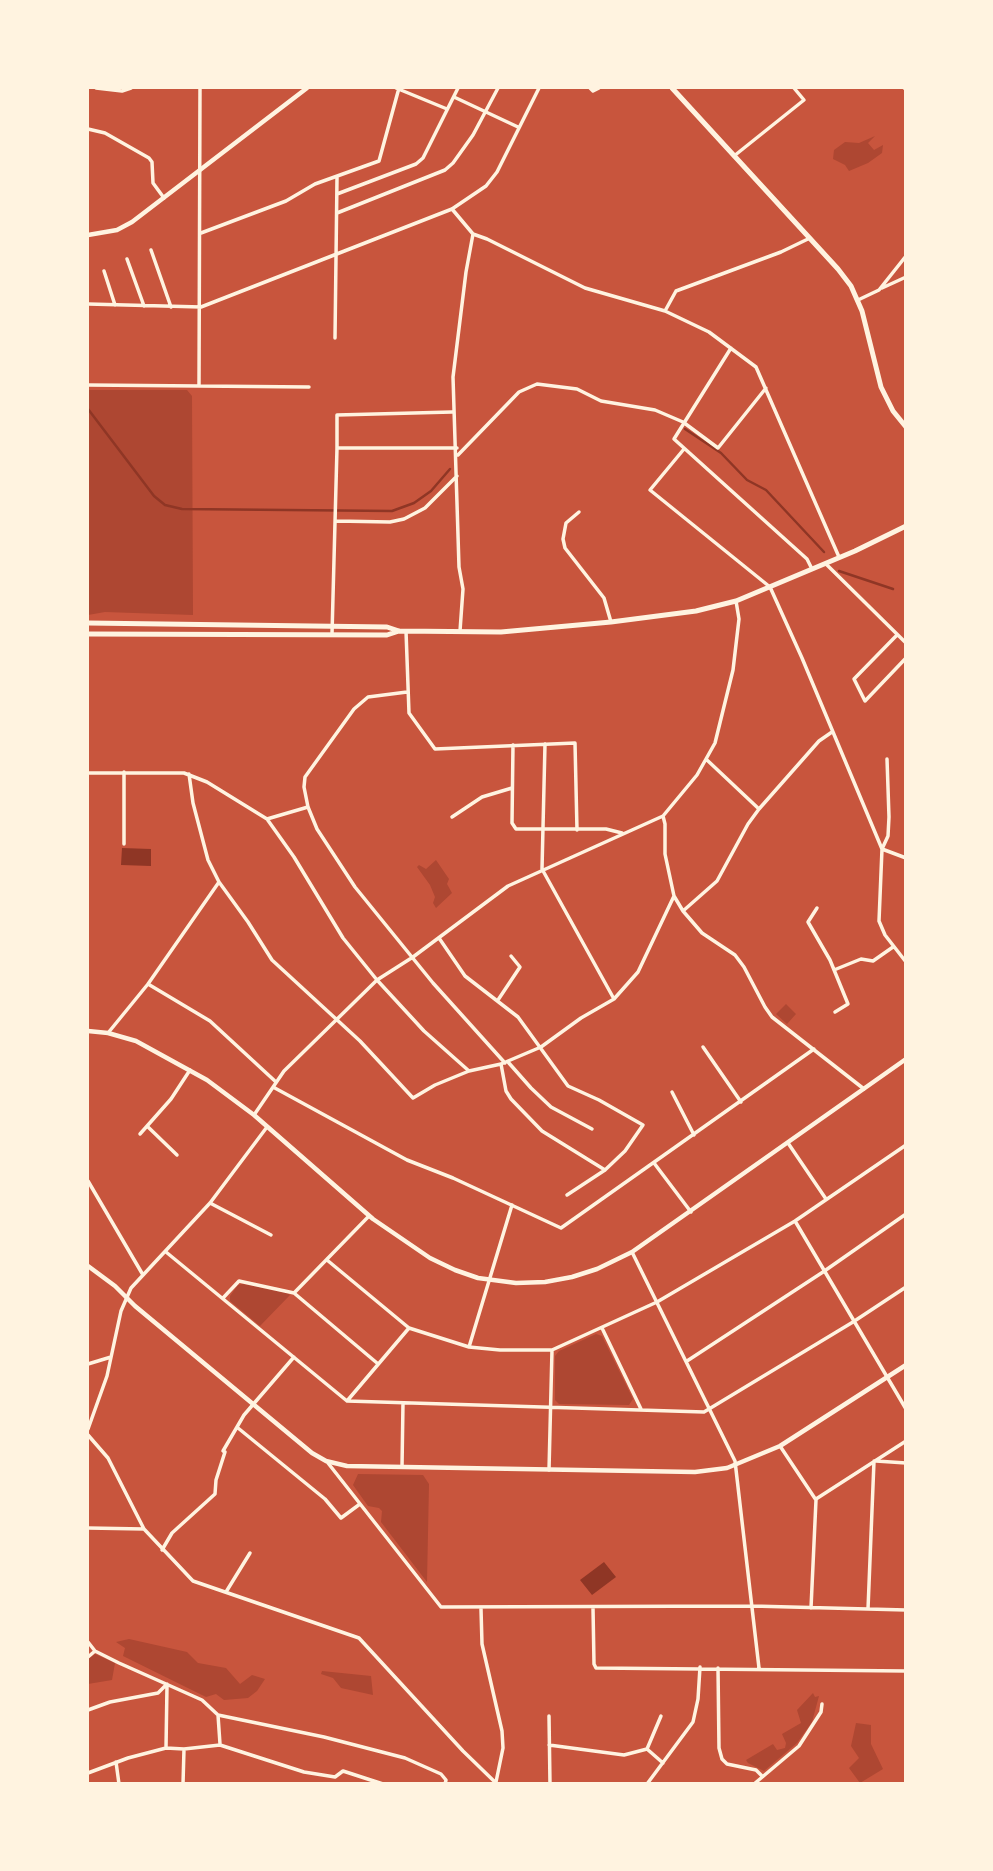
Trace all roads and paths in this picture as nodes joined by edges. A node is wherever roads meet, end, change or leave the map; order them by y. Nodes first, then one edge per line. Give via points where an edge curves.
1 (96, 88) edge
2 (131, 88) edge
3 (200, 88) edge
4 (307, 88) edge
5 (398, 88) edge
6 (458, 88) edge
7 (498, 88) edge
8 (539, 88) edge
9 (590, 88) edge
10 (599, 88) edge
11 (672, 88) edge
12 (794, 88) edge
13 (454, 97) junction
14 (447, 109) junction
15 (486, 111) junction
16 (519, 127) junction
17 (88, 129) edge
18 (734, 156) junction
19 (200, 170) junction
20 (337, 178) junction
21 (337, 194) junction
22 (164, 198) junction
23 (452, 209) junction
24 (337, 213) junction
25 (201, 233) junction
26 (473, 234) junction
27 (88, 235) edge
28 (810, 238) junction
29 (151, 250) dead end
30 (335, 255) junction
31 (905, 256) edge
32 (127, 259) dead end
33 (104, 271) dead end
34 (905, 277) edge
35 (879, 290) junction
36 (859, 300) junction
37 (88, 304) edge
38 (115, 305) junction
39 (144, 306) junction
40 (172, 307) junction
41 (201, 307) junction
42 (665, 311) junction
43 (335, 338) dead end
44 (732, 348) junction
45 (88, 385) edge
46 (199, 385) junction
47 (309, 387) dead end
48 (766, 388) junction
49 (452, 412) junction
50 (683, 422) junction
51 (905, 427) edge
52 (337, 448) junction
53 (457, 448) junction
54 (684, 449) junction
55 (457, 457) junction
56 (458, 476) junction
57 (579, 512) dead end
58 (336, 519) junction
59 (905, 526) edge
60 (839, 558) junction
61 (826, 564) junction
62 (812, 569) junction
63 (769, 587) junction
64 (736, 601) junction
65 (611, 622) junction
66 (88, 623) edge
67 (332, 626) junction
68 (403, 631) junction
69 (460, 631) junction
70 (88, 634) edge
71 (897, 635) junction
72 (332, 636) junction
73 (905, 643) edge
74 (905, 658) edge
75 (407, 692) junction
76 (832, 733) junction
77 (545, 744) junction
78 (513, 745) junction
79 (887, 759) dead end
80 (707, 760) junction
81 (124, 772) junction
82 (88, 773) edge
83 (189, 774) junction
84 (513, 788) junction
85 (308, 807) junction
86 (759, 809) junction
87 (663, 816) junction
88 (452, 817) dead end
89 (267, 819) junction
90 (544, 829) junction
91 (577, 830) junction
92 (624, 833) junction
93 (124, 844) dead end
94 (882, 849) junction
95 (905, 858) edge
96 (542, 869) junction
97 (219, 883) junction
98 (674, 896) junction
99 (817, 908) dead end
100 (683, 911) junction
101 (439, 938) junction
102 (894, 947) junction
103 (511, 956) dead end
104 (413, 957) junction
105 (905, 962) edge
106 (834, 970) junction
107 (377, 980) junction
108 (148, 984) junction
109 (614, 999) junction
110 (498, 1000) junction
111 (835, 1012) dead end
112 (337, 1019) junction
113 (88, 1031) edge
114 (108, 1032) junction
115 (541, 1047) junction
116 (703, 1047) dead end
117 (814, 1049) junction
118 (905, 1059) edge
119 (505, 1063) junction
120 (190, 1070) junction
121 (469, 1071) junction
122 (276, 1082) junction
123 (273, 1087) junction
124 (864, 1089) junction
125 (672, 1092) dead end
126 (741, 1102) junction
127 (254, 1115) junction
128 (147, 1126) junction
129 (267, 1127) junction
130 (592, 1129) dead end
131 (140, 1134) dead end
132 (694, 1135) junction
133 (788, 1143) junction
134 (905, 1145) edge
135 (177, 1155) dead end
136 (654, 1163) junction
137 (605, 1170) junction
138 (88, 1181) edge
139 (567, 1195) dead end
140 (826, 1200) junction
141 (210, 1203) junction
142 (512, 1205) junction
143 (691, 1212) junction
144 (905, 1214) edge
145 (369, 1216) junction
146 (794, 1221) junction
147 (271, 1235) dead end
148 (166, 1252) junction
149 (632, 1252) junction
150 (327, 1260) junction
151 (88, 1266) edge
152 (824, 1272) junction
153 (143, 1275) junction
154 (488, 1280) junction
155 (905, 1287) edge
156 (294, 1293) junction
157 (126, 1298) junction
158 (223, 1298) junction
159 (657, 1302) junction
160 (853, 1322) junction
161 (409, 1328) junction
162 (602, 1328) junction
163 (469, 1347) junction
164 (552, 1350) junction
165 (111, 1357) junction
166 (294, 1357) junction
167 (686, 1362) junction
168 (377, 1363) junction
169 (88, 1364) edge
170 (905, 1365) edge
171 (887, 1377) junction
172 (347, 1401) junction
173 (403, 1402) junction
174 (254, 1404) junction
175 (552, 1407) junction
176 (641, 1409) junction
177 (710, 1409) junction
178 (905, 1409) edge
179 (237, 1428) junction
180 (88, 1429) edge
181 (88, 1436) edge
182 (905, 1441) edge
183 (780, 1446) junction
184 (326, 1461) junction
185 (874, 1461) junction
186 (905, 1463) edge
187 (736, 1465) junction
188 (349, 1466) junction
189 (402, 1467) junction
190 (549, 1470) junction
191 (341, 1478) junction
192 (816, 1500) junction
193 (360, 1504) junction
194 (88, 1528) edge
195 (144, 1529) junction
196 (162, 1550) junction
197 (250, 1553) dead end
198 (226, 1592) junction
199 (752, 1606) junction
200 (593, 1608) junction
201 (811, 1608) junction
202 (481, 1609) junction
203 (868, 1609) junction
204 (905, 1610) edge
205 (88, 1642) edge
206 (95, 1651) junction
207 (88, 1657) edge
208 (700, 1667) junction
209 (718, 1668) junction
210 (759, 1668) junction
211 (905, 1671) edge
212 (167, 1684) junction
213 (822, 1704) dead end
214 (88, 1710) edge
215 (218, 1715) junction
216 (549, 1716) dead end
217 (661, 1716) dead end
218 (220, 1745) junction
219 (549, 1745) junction
220 (166, 1748) junction
221 (184, 1749) junction
222 (648, 1749) junction
223 (116, 1762) junction
224 (663, 1763) junction
225 (88, 1773) edge
226 (762, 1776) junction
227 (119, 1783) edge
228 (183, 1783) edge
229 (383, 1783) edge
230 (445, 1783) edge
231 (497, 1783) edge
232 (550, 1783) edge
233 (647, 1783) edge
234 (754, 1783) edge

1 - 2 street
3 - 19 street
4 - 19 street
5 - 14 street
5 - 20 street via 379,162
6 - 13 street
7 - 15 street
8 - 16 street
9 - 10 street
11 - 18 main road
12 - 18 street via 804,100
13 - 14 street
13 - 15 street
14 - 21 street via 416,164
15 - 16 street
15 - 24 street via 445,170
16 - 23 street via 497,172
17 - 22 street via 105,133 149,158 153,183
18 - 28 main road
19 - 22 street
19 - 25 street
20 - 21 street
20 - 25 street
21 - 24 street
22 - 27 street via 125,227
23 - 26 street
23 - 30 street
24 - 30 street
25 - 41 street
26 - 42 street via 585,288
26 - 49 street
28 - 36 main road
28 - 42 street via 676,291
29 - 40 street
30 - 41 street
30 - 43 street
31 - 35 street
32 - 39 street
33 - 38 street
34 - 35 street
35 - 36 street
36 - 51 main road via 881,387
37 - 38 street
38 - 39 street
39 - 40 street
40 - 41 street
41 - 46 street
42 - 44 street
44 - 48 street via 757,367
44 - 50 street
45 - 46 street
46 - 47 street
48 - 50 street via 718,448
48 - 60 street
49 - 52 street via 337,415
49 - 53 street
50 - 54 street via 674,439
50 - 55 street via 655,410 601,401 577,389 537,384 519,392
52 - 53 street
52 - 58 street
53 - 55 street
54 - 62 street via 807,559
54 - 63 street via 649,490
55 - 56 street
56 - 58 street via 425,508 404,519
56 - 69 street via 463,589
57 - 65 street via 566,523 565,548 604,598
58 - 67 street
59 - 60 main road
60 - 61 main road
61 - 62 main road
61 - 71 street
62 - 63 main road
63 - 64 main road
63 - 76 street
64 - 65 main road
64 - 80 street via 739,619 733,670
65 - 69 main road
66 - 67 main road
67 - 68 main road
67 - 72 street
68 - 69 main road
68 - 72 main road
68 - 75 street
70 - 72 main road
71 - 73 street
71 - 74 street via 854,679 865,701
75 - 78 street via 409,713 435,749
75 - 85 street via 368,697 354,709 305,777
76 - 86 street via 819,741
76 - 94 street
77 - 78 street
77 - 90 street
77 - 91 street via 575,743
78 - 84 street
79 - 94 street via 888,836
80 - 86 street
80 - 87 street
81 - 82 street
81 - 83 street
81 - 93 street
83 - 89 street
83 - 97 street via 200,831
84 - 88 street via 482,797
84 - 90 street via 512,823 516,829
85 - 89 street
85 - 104 street via 355,887
86 - 100 street via 717,881
87 - 92 street
87 - 98 street
89 - 107 street via 344,939
90 - 91 street
90 - 96 street
91 - 92 street
92 - 96 street
94 - 95 street
94 - 102 street via 880,921
96 - 101 street via 508,886
96 - 109 street
97 - 108 street
97 - 112 street via 274,962
98 - 100 street
98 - 109 street via 638,972
99 - 106 street via 808,922
100 - 117 street via 702,933 735,955 772,1017
101 - 104 street
101 - 110 street via 465,976
102 - 105 street
102 - 106 street via 873,961 862,959
103 - 110 street via 520,967
104 - 107 street
104 - 119 street
106 - 111 street via 848,1004
107 - 112 street
107 - 121 street
108 - 114 street
108 - 122 street via 210,1021
109 - 115 street
110 - 115 street
112 - 121 street via 413,1098
112 - 122 street
113 - 114 street
114 - 120 street via 136,1041
115 - 119 street
115 - 137 street via 568,1086 643,1125
116 - 126 street
117 - 124 street
117 - 126 street
118 - 124 street
119 - 121 street
119 - 130 street via 551,1107
119 - 137 street via 506,1091 511,1099 542,1130
120 - 127 street
120 - 128 street
122 - 123 street
123 - 127 street
123 - 142 street via 407,1160
124 - 133 street
125 - 132 street
126 - 132 street
127 - 129 street
128 - 131 street
128 - 135 street
129 - 141 street
129 - 145 street
132 - 136 street
133 - 140 street
133 - 143 street
134 - 140 street
136 - 142 street via 561,1228
136 - 143 street
137 - 139 street
138 - 153 street
140 - 146 street
141 - 147 street
141 - 148 street
142 - 154 street
143 - 149 street
144 - 152 street
145 - 150 street
145 - 154 street via 439,1263
146 - 152 street
146 - 159 street
148 - 153 street
148 - 158 street
149 - 154 street via 562,1280 523,1284
149 - 159 street
150 - 156 street
150 - 161 street
151 - 157 street
152 - 160 street
152 - 167 street
153 - 157 street
154 - 163 street
155 - 160 street
156 - 158 street via 239,1281
156 - 168 street
157 - 165 street
157 - 174 street
158 - 166 street
159 - 162 street
159 - 167 street
160 - 171 street
160 - 177 street
161 - 163 street
161 - 168 street
162 - 164 street
162 - 176 street
163 - 164 street
164 - 175 street
165 - 169 street
165 - 180 street
166 - 172 street
166 - 174 street
167 - 177 street
168 - 172 street
170 - 171 street
171 - 178 street
171 - 183 street
172 - 173 street
173 - 175 street
173 - 189 street
174 - 179 street
174 - 184 street
175 - 176 street
175 - 190 street
176 - 177 street
177 - 187 street
179 - 193 street via 325,1499 341,1518
179 - 196 street via 224,1452 215,1494 172,1533
181 - 195 street via 108,1458
182 - 185 street
183 - 187 street
183 - 192 street
184 - 188 street
184 - 191 street
185 - 186 street
185 - 192 street
185 - 203 street
187 - 190 street via 695,1472
187 - 199 street
188 - 189 street
188 - 191 street
189 - 190 street
191 - 193 street
192 - 201 street
193 - 202 street via 441,1607
194 - 195 street
195 - 196 street
196 - 198 street via 193,1581
197 - 198 street
198 - 231 street via 359,1638
199 - 200 street
199 - 201 street
199 - 210 street
200 - 202 street
200 - 208 street via 597,1668
201 - 203 street
202 - 231 street via 481,1644 502,1731
203 - 204 street
205 - 206 street
206 - 207 street
206 - 212 street
208 - 209 street
208 - 224 street via 693,1722
209 - 210 street
209 - 226 street via 722,1759
210 - 211 street
212 - 214 street via 158,1693
212 - 215 street via 202,1700
212 - 220 street
213 - 226 street via 799,1746
215 - 218 street
215 - 230 street via 405,1758 441,1774
216 - 219 street
217 - 222 street
218 - 221 street
218 - 229 street via 304,1772 335,1777 343,1771
219 - 222 street via 624,1755
219 - 232 street
220 - 221 street
220 - 223 street
221 - 228 street
222 - 224 street
223 - 225 street
223 - 227 street
224 - 233 street
226 - 234 street

